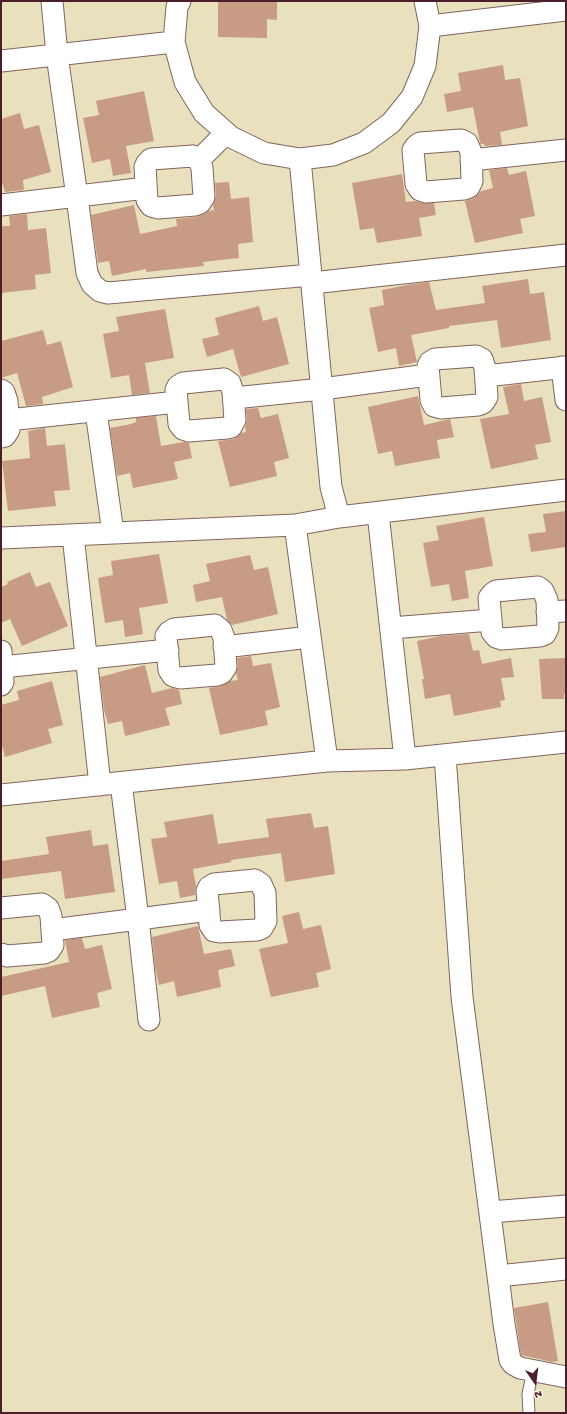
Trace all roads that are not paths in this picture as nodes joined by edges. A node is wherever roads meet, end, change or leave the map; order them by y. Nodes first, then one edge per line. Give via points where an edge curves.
1 (52, 1) edge
2 (180, 1) edge
3 (425, 1) edge
4 (542, 7) edge
5 (566, 10) edge
6 (430, 26) junction
7 (174, 42) junction
8 (57, 55) junction
9 (1, 61) edge
10 (391, 123) junction
11 (226, 133) junction
12 (416, 146) junction
13 (566, 150) edge
14 (300, 159) junction
15 (199, 160) junction
16 (471, 160) junction
17 (146, 188) junction
18 (77, 197) junction
19 (1, 205) edge
20 (566, 255) edge
21 (311, 279) junction
22 (564, 367) edge
23 (428, 375) junction
24 (486, 376) junction
25 (322, 389) junction
26 (1, 390) edge
27 (234, 398) junction
28 (566, 400) edge
29 (177, 402) junction
30 (96, 410) junction
31 (5, 429) edge
32 (566, 490) edge
33 (378, 512) junction
34 (339, 518) junction
35 (295, 525) junction
36 (113, 533) junction
37 (73, 535) junction
38 (1, 538) edge
39 (557, 612) edge
40 (491, 620) junction
41 (391, 628) junction
42 (310, 638) junction
43 (224, 647) junction
44 (168, 650) junction
45 (86, 658) junction
46 (1, 668) edge
47 (566, 742) edge
48 (445, 755) junction
49 (406, 759) junction
50 (327, 761) junction
51 (121, 782) junction
52 (100, 785) junction
53 (1, 795) edge
54 (1, 908) edge
55 (208, 910) dead end
56 (138, 919) junction
57 (52, 930) junction
58 (1, 954) edge
59 (149, 1020) dead end
60 (566, 1206) edge
61 (490, 1212) junction
62 (566, 1269) edge
63 (498, 1276) junction
64 (533, 1370) junction
65 (566, 1377) edge
66 (529, 1413) edge

1 - 8 street
2 - 7 street via 177,7
3 - 6 street
4 - 5 street
4 - 6 street
6 - 10 street via 425,66 412,97
7 - 8 street
7 - 11 street via 184,82 204,113
8 - 9 street
8 - 18 street
10 - 12 street
10 - 14 street via 364,143 333,155
11 - 14 street via 264,153
11 - 15 street
12 - 16 street via 420,143 462,140 467,143
12 - 16 street via 413,150 416,184 420,190 426,192 469,187 472,181
13 - 16 street
14 - 21 street
15 - 17 street via 193,156 152,160 144,167
15 - 17 street via 204,197 200,203 158,208 151,206
17 - 18 street
18 - 19 street
18 - 21 street via 88,273 92,284 100,291 108,293
20 - 21 street
21 - 25 street
22 - 24 street
22 - 28 street
23 - 24 street via 428,366 435,359 476,356 482,359
23 - 24 street via 431,400 434,406 441,408 483,403 487,397
23 - 25 street
25 - 27 street
25 - 34 street via 331,487
26 - 31 street via 7,401
27 - 29 street via 230,383 224,379 183,383 176,390
27 - 29 street via 235,420 232,427 189,431 179,424
29 - 30 street
30 - 31 street
30 - 36 street
32 - 33 street
33 - 34 street
33 - 41 street
34 - 35 street
35 - 36 street
35 - 42 street
36 - 37 street
37 - 38 street
37 - 45 street
39 - 40 street via 545,634 540,636 502,639 492,632
39 - 40 street via 538,587 496,591 489,598
40 - 41 street
41 - 49 street
42 - 43 street
42 - 50 street
43 - 44 street via 221,630 215,626 174,629 166,636
43 - 44 street via 226,667 222,673 180,678 173,676 169,670
44 - 45 street
45 - 46 street
45 - 52 street
47 - 48 street
48 - 49 street
48 - 61 street via 462,997
49 - 50 street
50 - 51 street
51 - 52 street
51 - 56 street
52 - 53 street
54 - 57 street via 42,904 50,912
55 - 56 street
56 - 57 street
56 - 59 street
57 - 58 street via 53,945 49,951 7,956
60 - 61 street
61 - 63 street
62 - 63 street
63 - 64 street via 510,1360 514,1366
64 - 65 street
64 - 66 lane via 528,1394

